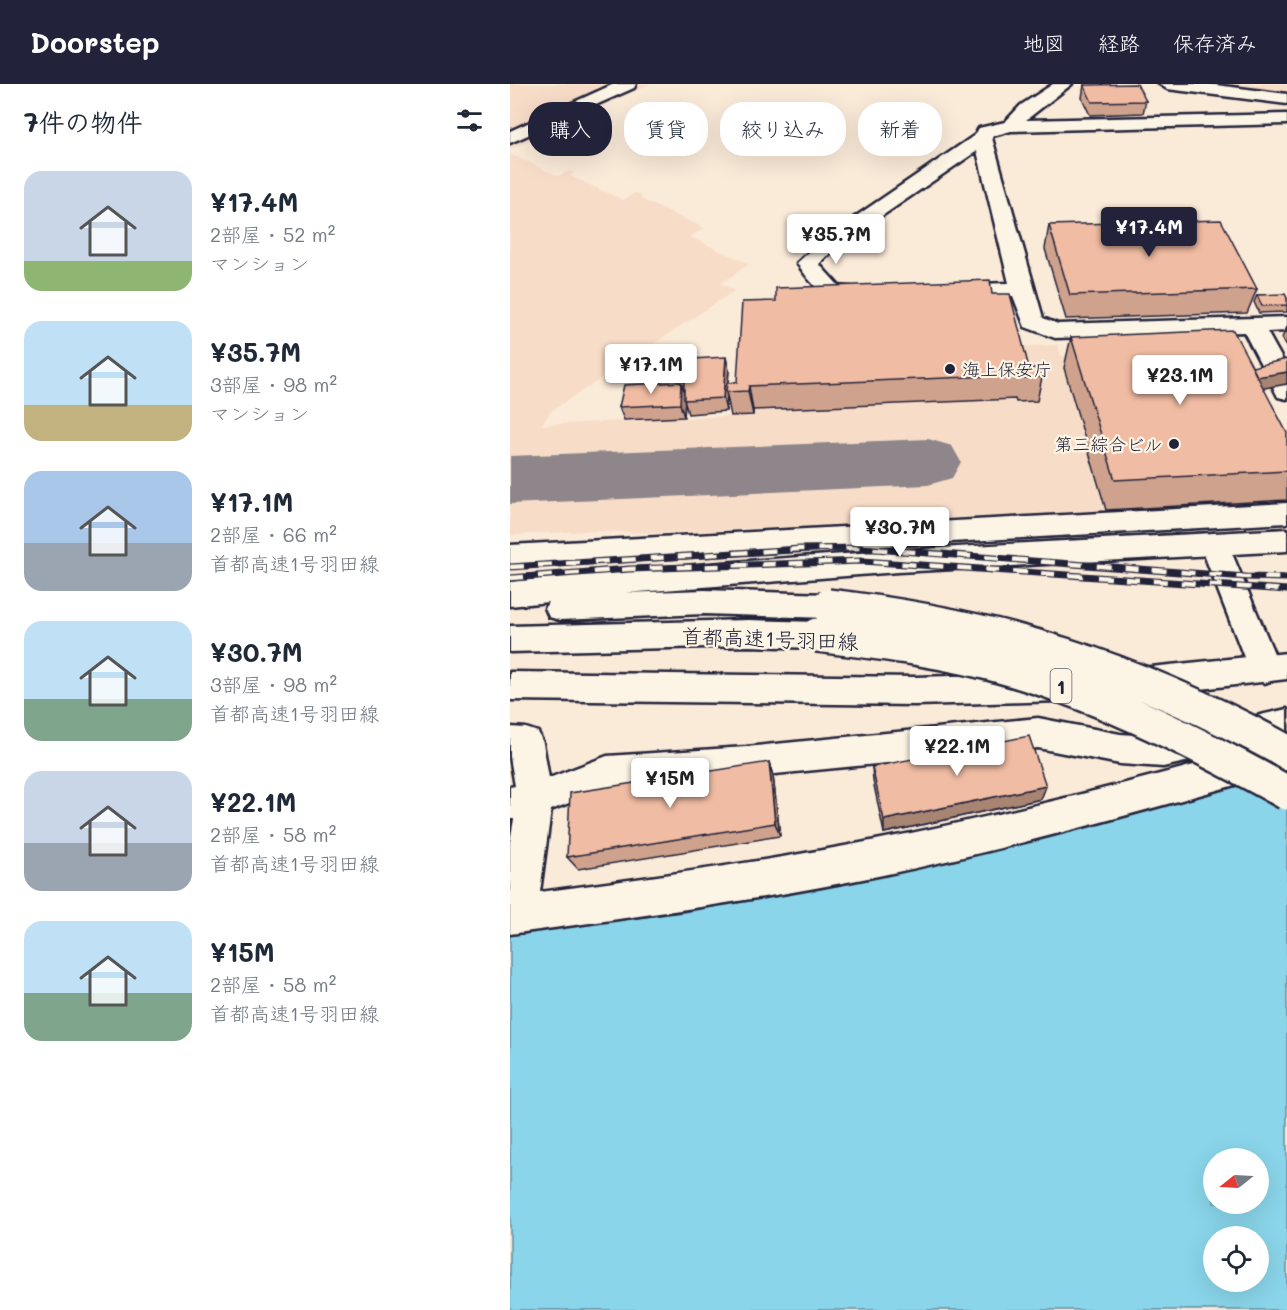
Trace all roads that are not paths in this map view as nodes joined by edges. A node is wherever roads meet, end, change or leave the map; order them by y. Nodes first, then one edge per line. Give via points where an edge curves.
1 (628, 84) edge
2 (1064, 84) edge
3 (1167, 84) edge
4 (1287, 99) edge
5 (1287, 119) edge
6 (1011, 126) junction
7 (510, 138) edge
8 (983, 138) junction
9 (1022, 289) junction
10 (921, 293) edge
11 (887, 294) edge
12 (1287, 324) edge
13 (1252, 325) junction
14 (1287, 391) edge
15 (1287, 513) edge
16 (1287, 540) edge
17 (1214, 544) junction
18 (510, 556) edge
19 (510, 594) edge
20 (510, 611) edge
21 (823, 620) junction
22 (510, 639) edge
23 (1276, 668) edge
24 (510, 686) edge
25 (739, 690) junction
26 (510, 706) edge
27 (1287, 724) edge
28 (510, 742) edge
29 (1287, 754) edge
30 (1287, 793) edge
31 (522, 802) edge
32 (514, 914) edge

1 - 7 main road
2 - 6 main road via 1027,109
3 - 4 main road
5 - 6 main road
6 - 8 main road via 985,132
8 - 9 main road
8 - 11 main road via 831,242 808,263 836,295
9 - 10 main road
9 - 13 main road via 1034,322 1055,331
12 - 13 main road
13 - 14 main road
15 - 18 main road
16 - 17 main road
17 - 19 main road via 823,566
17 - 23 main road
20 - 21 main road, 首都高速1号羽田線 / 1 via 704,602
21 - 22 main road, 首都高速1号羽田線 / 1 via 749,633
21 - 29 main road, 首都高速1号羽田線 / 1, bridge via 885,611 974,627 1084,658 1178,696
21 - 30 main road, 首都高速1号羽田線 / 1, bridge via 1074,691 1165,727
23 - 25 main road via 1122,684 1017,689
24 - 25 main road
25 - 26 main road
27 - 31 main road via 1163,752 1120,749 1038,733 607,772
28 - 31 main road via 526,743
29 - 32 main road via 1143,795 949,842 664,894
31 - 32 main road

